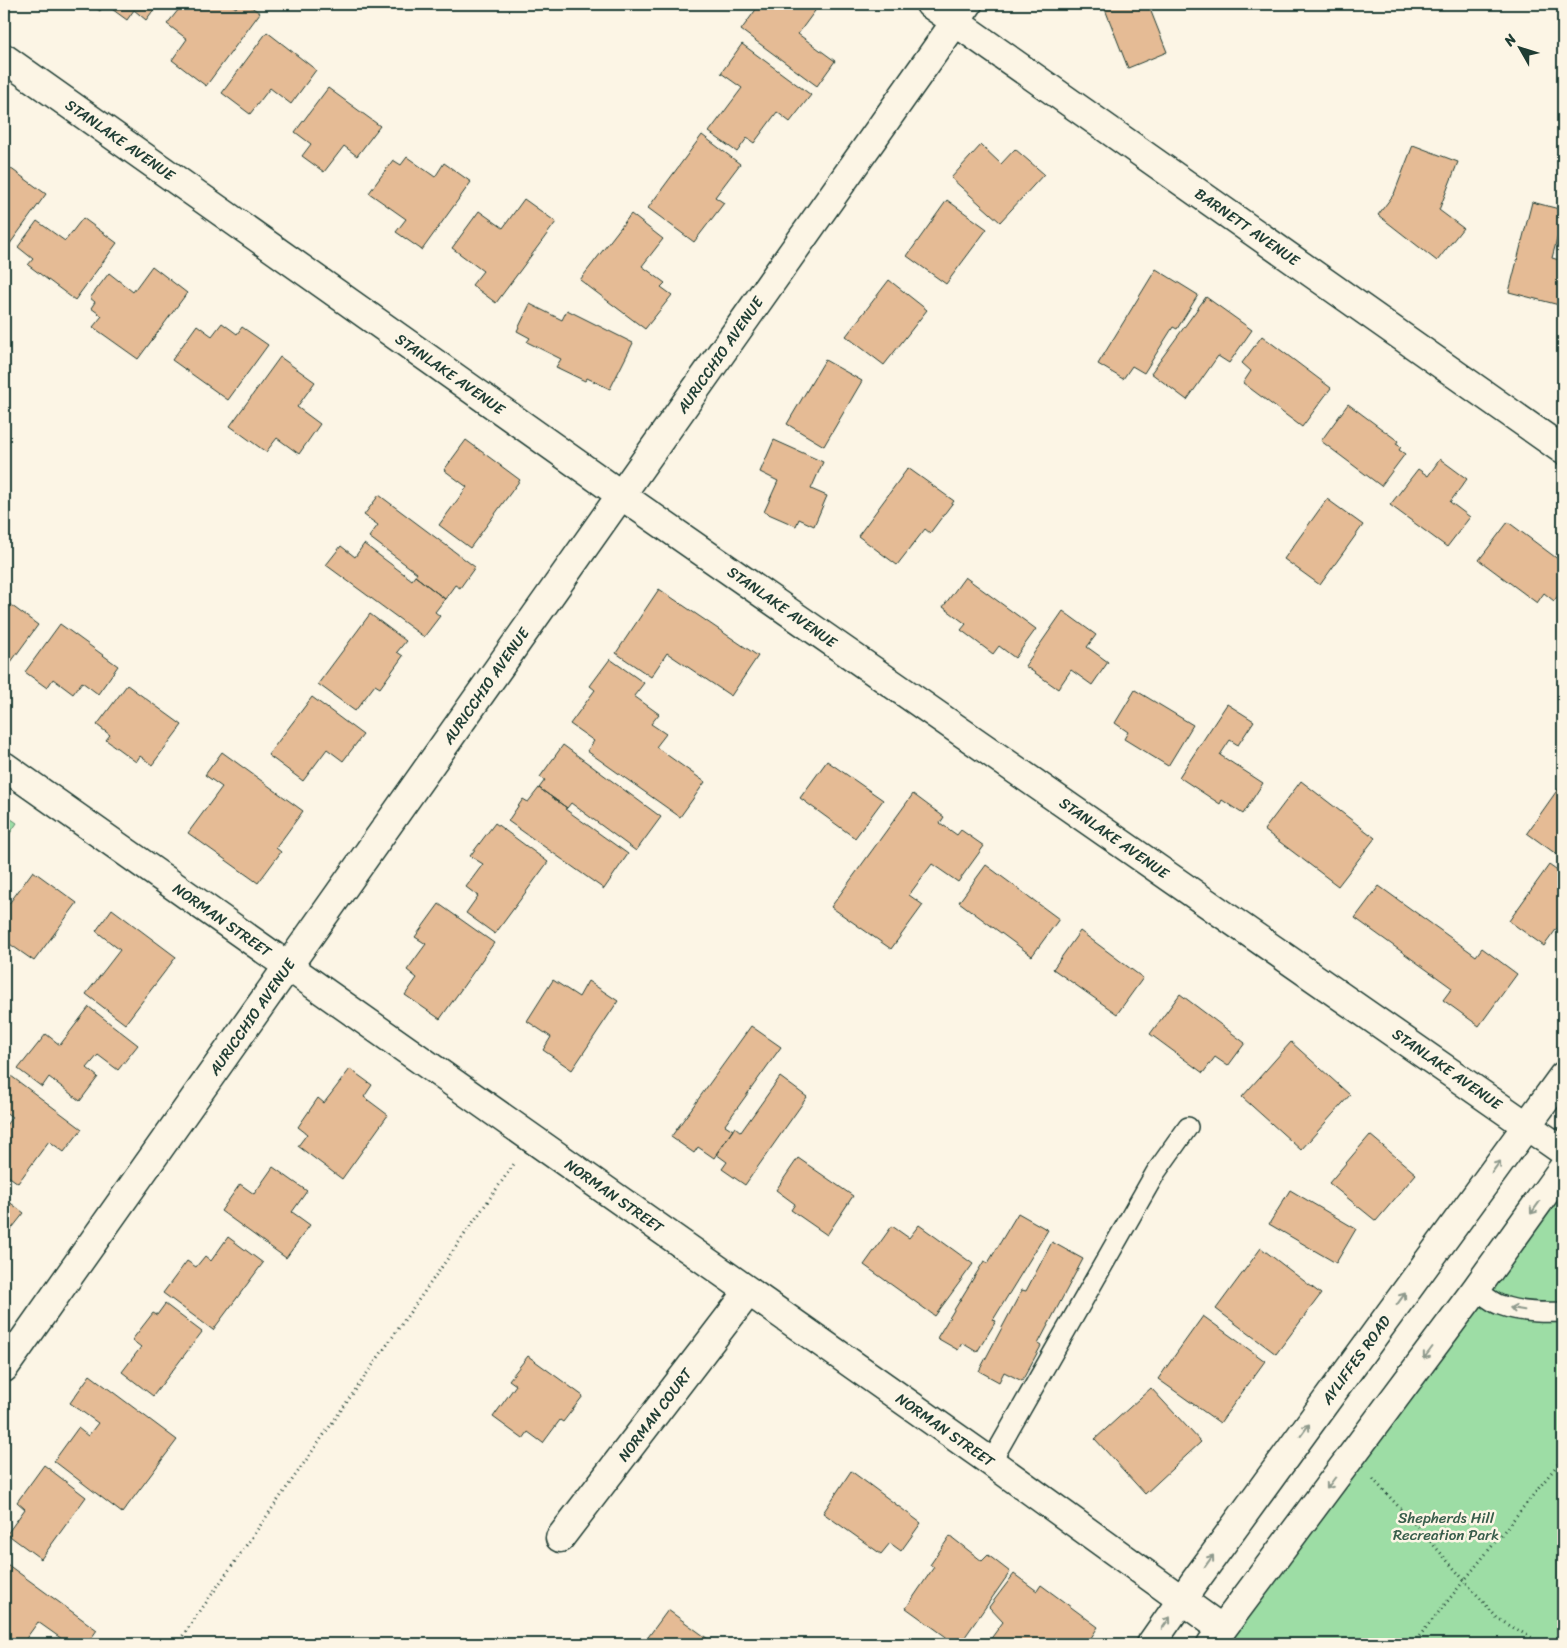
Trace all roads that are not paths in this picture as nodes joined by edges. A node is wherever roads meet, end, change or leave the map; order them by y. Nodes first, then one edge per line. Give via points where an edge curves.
1 (930, 4) edge
2 (962, 13) edge
3 (4, 58) edge
4 (1563, 450) edge
5 (621, 495) junction
6 (4, 766) edge
7 (288, 966) junction
8 (1563, 1076) edge
9 (1527, 1126) junction
10 (1188, 1127) dead end
11 (1563, 1151) edge
12 (1563, 1168) edge
13 (1476, 1289) junction
14 (749, 1292) junction
15 (1563, 1312) edge
16 (4, 1368) edge
17 (991, 1462) junction
18 (560, 1538) dead end
19 (1181, 1601) junction
20 (1216, 1637) edge
21 (1151, 1644) edge

1 - 2 street, BARNETT AVENUE
2 - 4 street, BARNETT AVENUE
2 - 5 street, AURICCHIO AVENUE
3 - 5 street, STANLAKE AVENUE
5 - 7 street, AURICCHIO AVENUE
5 - 9 street, STANLAKE AVENUE
6 - 7 street, NORMAN STREET
7 - 14 street, NORMAN STREET
7 - 16 street, AURICCHIO AVENUE
8 - 9 street, AYLIFFES ROAD
9 - 11 street, STANLAKE AVENUE
19 -> 9 street, AYLIFFES ROAD
10 - 17 lane via 1156,1172
12 -> 13 street
15 -> 13 lane via 1516,1309 1498,1304
13 -> 20 street
14 - 17 street, NORMAN STREET
14 - 18 street, NORMAN COURT
17 - 19 street, NORMAN STREET
19 - 20 street, NORMAN STREET
21 -> 19 street, AYLIFFES ROAD

